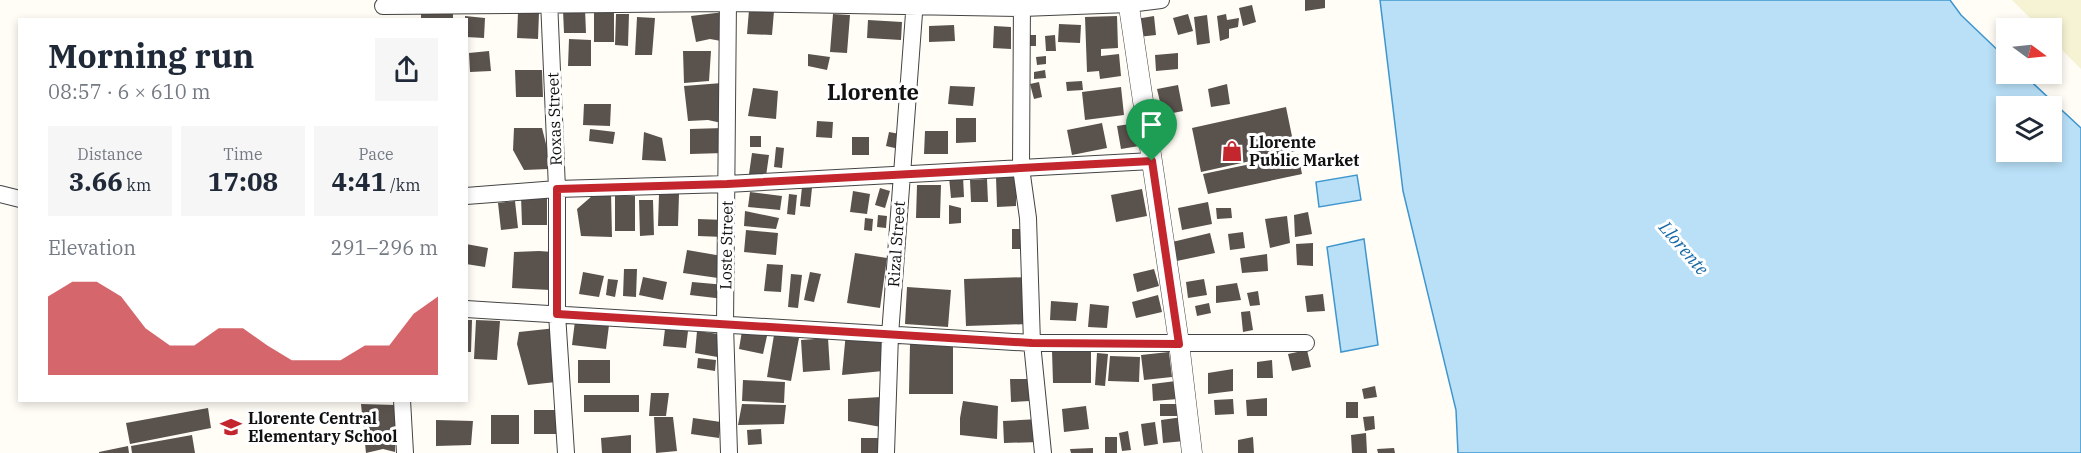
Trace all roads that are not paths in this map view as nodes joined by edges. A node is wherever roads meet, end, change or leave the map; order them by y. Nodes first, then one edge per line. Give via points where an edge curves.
1 (1161, 0) edge
2 (728, 1) edge
3 (1129, 2) edge
4 (549, 3) edge
5 (915, 3) edge
6 (1022, 4) edge
7 (383, 9) edge
8 (1152, 161) junction
9 (1021, 168) junction
10 (901, 175) junction
11 (727, 184) junction
12 (557, 189) junction
13 (0, 194) edge
14 (468, 196) edge
15 (18, 198) edge
16 (468, 309) edge
17 (557, 314) junction
18 (725, 325) junction
19 (890, 335) junction
20 (1032, 343) junction
21 (1306, 343) dead end
22 (1179, 344) junction
23 (402, 402) edge
24 (405, 453) edge
25 (566, 453) edge
26 (729, 453) edge
27 (886, 453) edge
28 (1043, 453) edge
29 (1191, 453) edge

1 - 3 street
2 - 4 street
2 - 5 street
2 - 11 street, Loste Street
3 - 6 street
3 - 8 street
4 - 7 street
4 - 12 street, Roxas Street
5 - 6 street
5 - 10 street, Rizal Street
6 - 9 street
8 - 9 street
8 - 22 street
9 - 10 street
9 - 20 street via 1028,218
10 - 11 street
10 - 19 street, Rizal Street
11 - 12 street
11 - 18 street, Loste Street
12 - 14 street
12 - 17 street, Roxas Street
13 - 15 street
16 - 17 street
17 - 18 street
17 - 25 street, Roxas Street
18 - 19 street
18 - 26 street, Loste Street
19 - 20 street
19 - 27 street, Rizal Street
20 - 22 street
20 - 28 street
21 - 22 street
22 - 29 street
23 - 24 street

